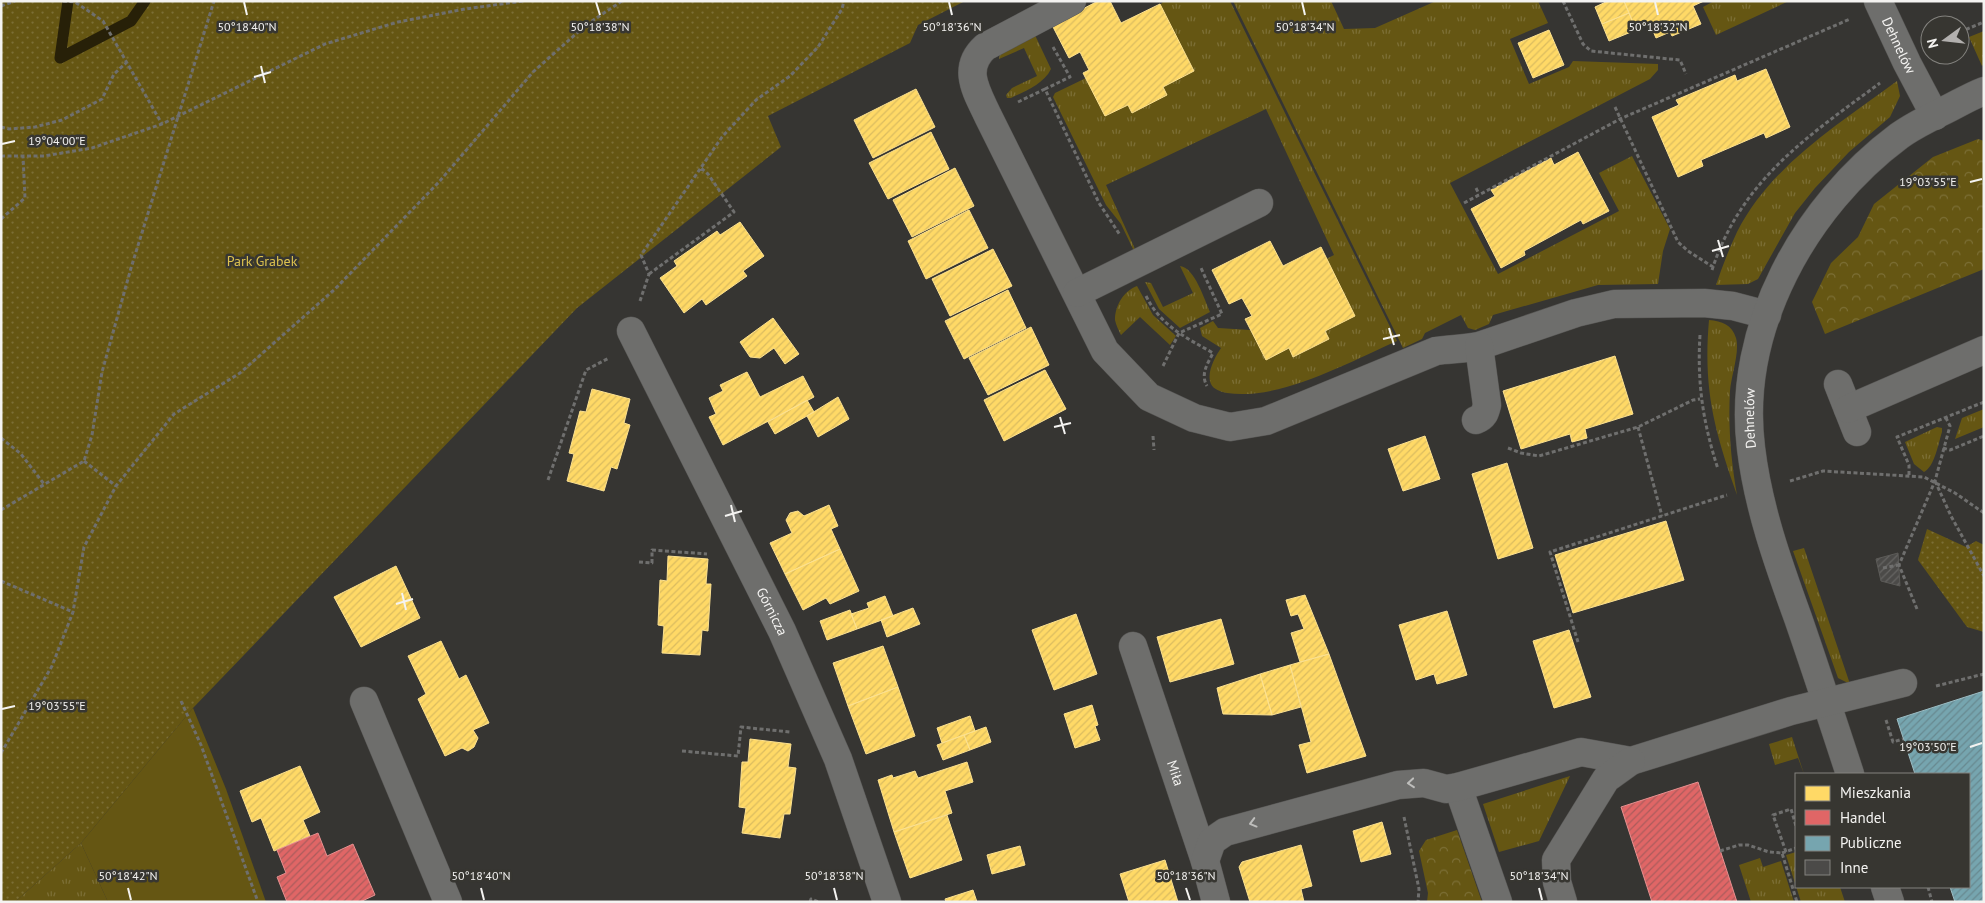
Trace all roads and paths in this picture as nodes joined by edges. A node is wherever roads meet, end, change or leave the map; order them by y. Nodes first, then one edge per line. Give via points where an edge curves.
1 (15, 1) edge
2 (63, 1) edge
3 (214, 1) edge
4 (523, 1) edge
5 (622, 1) edge
6 (844, 1) edge
7 (1072, 1) edge
8 (1563, 1) edge
9 (75, 2) edge
10 (1879, 4) edge
11 (1, 6) edge
12 (1984, 22) edge
13 (1970, 28) edge
14 (126, 63) junction
15 (1686, 74) dead end
16 (1984, 91) edge
17 (1615, 108) dead end
18 (177, 116) junction
19 (1935, 116) junction
20 (1620, 119) junction
21 (162, 124) junction
22 (1, 127) edge
23 (1, 156) edge
24 (23, 156) junction
25 (701, 168) junction
26 (1476, 188) dead end
27 (1479, 194) junction
28 (1259, 203) dead end
29 (1464, 203) dead end
30 (1, 219) edge
31 (1200, 264) dead end
32 (1713, 267) dead end
33 (649, 274) junction
34 (1076, 293) junction
35 (1768, 315) junction
36 (634, 337) junction
37 (1479, 346) junction
38 (1984, 350) edge
39 (1838, 384) dead end
40 (1149, 397) junction
41 (1700, 399) dead end
42 (1984, 402) edge
43 (1946, 418) junction
44 (1476, 420) dead end
45 (1638, 426) junction
46 (1984, 436) edge
47 (1, 438) edge
48 (1508, 448) dead end
49 (1943, 448) junction
50 (1154, 450) dead end
51 (84, 460) junction
52 (1788, 474) dead end
53 (1909, 475) junction
54 (548, 480) dead end
55 (1790, 481) junction
56 (1935, 481) junction
57 (44, 484) junction
58 (116, 486) junction
59 (1792, 488) dead end
60 (1728, 495) dead end
61 (1, 510) edge
62 (1984, 513) edge
63 (1662, 516) junction
64 (1899, 566) junction
65 (1884, 568) dead end
66 (1984, 576) edge
67 (1, 581) edge
68 (1917, 609) dead end
69 (73, 612) junction
70 (1578, 642) dead end
71 (1133, 646) dead end
72 (1903, 683) dead end
73 (181, 701) dead end
74 (364, 701) dead end
75 (1827, 703) junction
76 (1886, 718) dead end
77 (795, 731) dead end
78 (1903, 738) dead end
79 (682, 751) dead end
80 (1, 753) edge
81 (1631, 761) junction
82 (1850, 773) edge
83 (1398, 785) junction
84 (1458, 787) junction
85 (1795, 823) edge
86 (1795, 848) edge
87 (1720, 851) dead end
88 (1786, 852) junction
89 (1782, 853) junction
90 (1204, 861) junction
91 (1885, 888) edge
92 (1928, 888) edge
93 (1562, 895) edge
94 (258, 902) edge
95 (448, 902) edge
96 (810, 902) edge
97 (820, 902) edge
98 (887, 902) edge
99 (1216, 902) edge
100 (1418, 902) edge
101 (1498, 902) edge
102 (1797, 902) edge
103 (1890, 902) edge
104 (1932, 902) edge

1 - 11 path
2 - 9 path
3 - 18 path
4 - 18 path via 398,22 325,44
5 - 58 path via 586,25 533,72 438,182 335,288 240,373 174,414
6 - 25 path via 818,47 790,76 756,100 722,137
7 - 34 street via 984,47 972,66 973,81 988,116
8 - 15 path via 1583,44 1592,52 1680,60
9 - 14 path via 103,21
10 - 19 street, Dehnelów
10 - 20 path
12 - 13 path
14 - 21 path
14 - 22 path via 114,74 102,99 70,116 35,127
16 - 19 street, Dehnelów
17 - 20 path
18 - 21 path
18 - 51 path via 102,372 92,436
19 - 35 street, Dehnelów via 1899,135 1834,196 1796,252
20 - 27 path
20 - 32 path via 1678,242
21 - 24 path via 92,148
23 - 24 path
24 - 30 path via 25,198
25 - 33 path via 641,255
25 - 33 path via 734,212
26 - 27 path
27 - 29 path
28 - 34 street
31 - 40 path via 1222,314 1179,334
33 - 36 path
34 - 40 street via 1105,350
35 - 37 street via 1704,303 1614,304 1576,313
35 - 75 street, Dehnelów via 1750,382 1753,466 1772,542
36 - 54 path via 586,370
36 - 98 street, Górnicza via 782,631 838,759
37 - 40 street via 1436,351 1266,421 1230,426 1194,418
37 - 44 street via 1487,405 1486,412
38 - 39 street via 1853,421
40 - 50 path
41 - 45 path
42 - 43 path
43 - 49 path via 1950,426
43 - 53 path via 1897,437 1909,465
45 - 48 path via 1539,456 1521,454
45 - 63 path
46 - 49 path via 1950,450
47 - 57 path via 21,454
49 - 56 path
51 - 57 path
51 - 58 path
52 - 55 path
53 - 55 path via 1823,471
53 - 56 path
55 - 59 path
56 - 62 path
56 - 64 path
56 - 66 path
57 - 61 path
58 - 69 path via 84,547
60 - 63 path
63 - 70 path via 1550,552
64 - 65 path
64 - 68 path
67 - 69 path
69 - 80 path via 52,666
71 - 90 street, Miła
72 - 75 street
73 - 94 path via 201,745
74 - 95 street
75 - 81 street via 1791,711
75 - 82 street, Dehnelów
76 - 78 path via 1893,742
77 - 79 path via 741,727 738,756
81 - 84 street via 1581,752
81 - 93 street via 1606,780 1556,860
84 -> 83 street via 1446,789 1424,783
83 -> 90 street via 1225,832 1212,841
83 - 100 path via 1419,889
84 - 101 street
85 - 88 path via 1791,809 1773,815
86 - 88 path
87 - 89 path via 1748,845
88 - 89 path
89 - 102 path
90 - 99 street, Miła
91 - 103 street
92 - 104 path
96 - 97 path via 811,899

